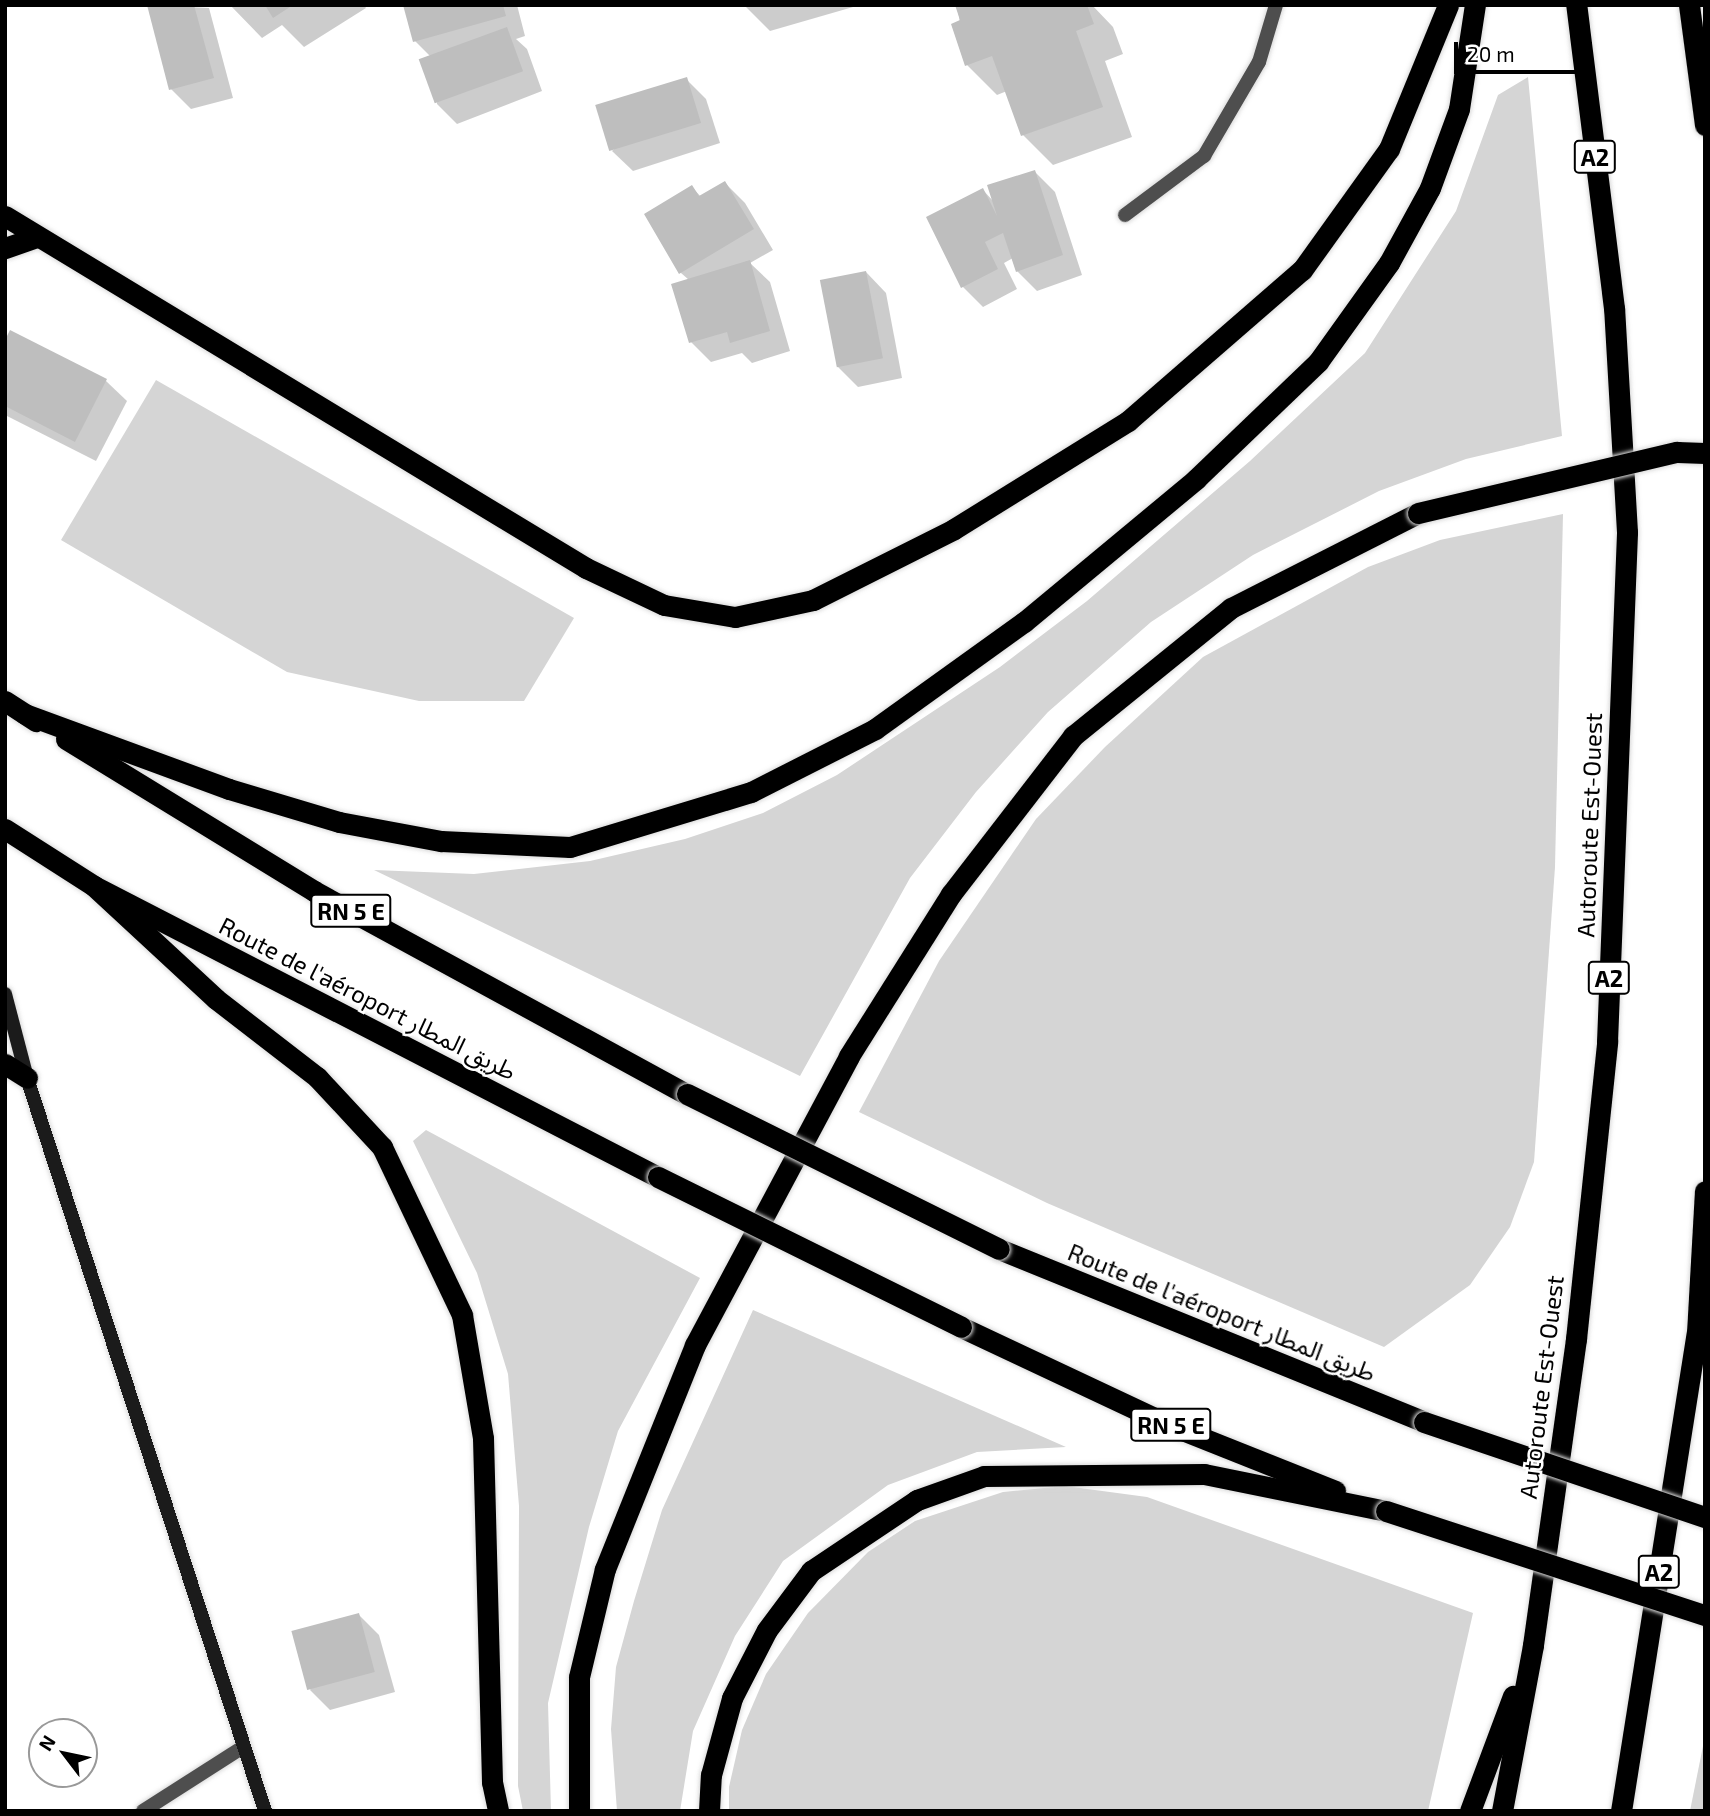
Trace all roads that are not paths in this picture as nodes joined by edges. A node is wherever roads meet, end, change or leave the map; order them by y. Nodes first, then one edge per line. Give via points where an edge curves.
1 (1276, 5) edge
2 (1448, 5) edge
3 (1475, 5) edge
4 (1576, 5) edge
5 (1689, 5) edge
6 (1705, 125) edge
7 (1125, 215) dead end
8 (5, 216) edge
9 (37, 237) junction
10 (5, 248) edge
11 (1705, 453) edge
12 (5, 701) edge
13 (25, 714) junction
14 (5, 829) edge
15 (94, 886) junction
16 (5, 994) edge
17 (5, 1064) edge
18 (27, 1078) junction
19 (1705, 1191) edge
20 (1701, 1324) edge
21 (1386, 1511) junction
22 (1705, 1517) edge
23 (1705, 1615) edge
24 (1533, 1645) junction
25 (243, 1747) junction
26 (143, 1811) edge
27 (265, 1811) edge
28 (498, 1811) edge
29 (579, 1811) edge
30 (709, 1811) edge
31 (1470, 1811) edge
32 (1502, 1811) edge
33 (1621, 1811) edge

1 - 7 street via 1259,62 1204,156
2 - 9 highway via 1389,149 1302,270 1128,421 954,529 813,600 734,617 664,605 586,568
3 - 13 highway via 1459,110 1430,188 1389,263 1318,362 1196,479 1024,622 875,729 751,792 570,847 441,841 340,822 229,789
4 - 24 highway, Autoroute Est-Ouest / A2 via 1614,308 1627,532 1607,1042 1576,1339
5 - 6 highway
8 - 9 highway
9 - 10 highway
11 - 29 highway, bridge via 1677,452 1418,513 1231,608 1084,727 951,894 849,1056 690,1357 598,1596 579,1677
12 - 13 highway, RN 5 E
13 - 22 highway, Route de l'aéroport طريق المطار / RN 5 E, bridge via 314,891 687,1094 999,1249 1424,1422
14 - 15 highway, Route de l'aéroport طريق المطار / RN 5 E
15 - 21 highway, Route de l'aéroport طريق المطار / RN 5 E, bridge via 658,1177 961,1327 1167,1424
15 - 28 highway via 216,999 317,1077 382,1147 462,1315 483,1438 492,1782
16 - 18 main road
17 - 18 highway
18 - 25 main road
19 - 20 highway, A2
20 - 33 highway, A2
21 - 23 highway, RN 5 E, bridge
21 - 30 highway via 1204,1474 984,1476 917,1500 811,1571 767,1630 732,1698 712,1776
24 - 31 highway
24 - 32 highway, Autoroute Est-Ouest / A2
25 - 26 street
25 - 27 main road

